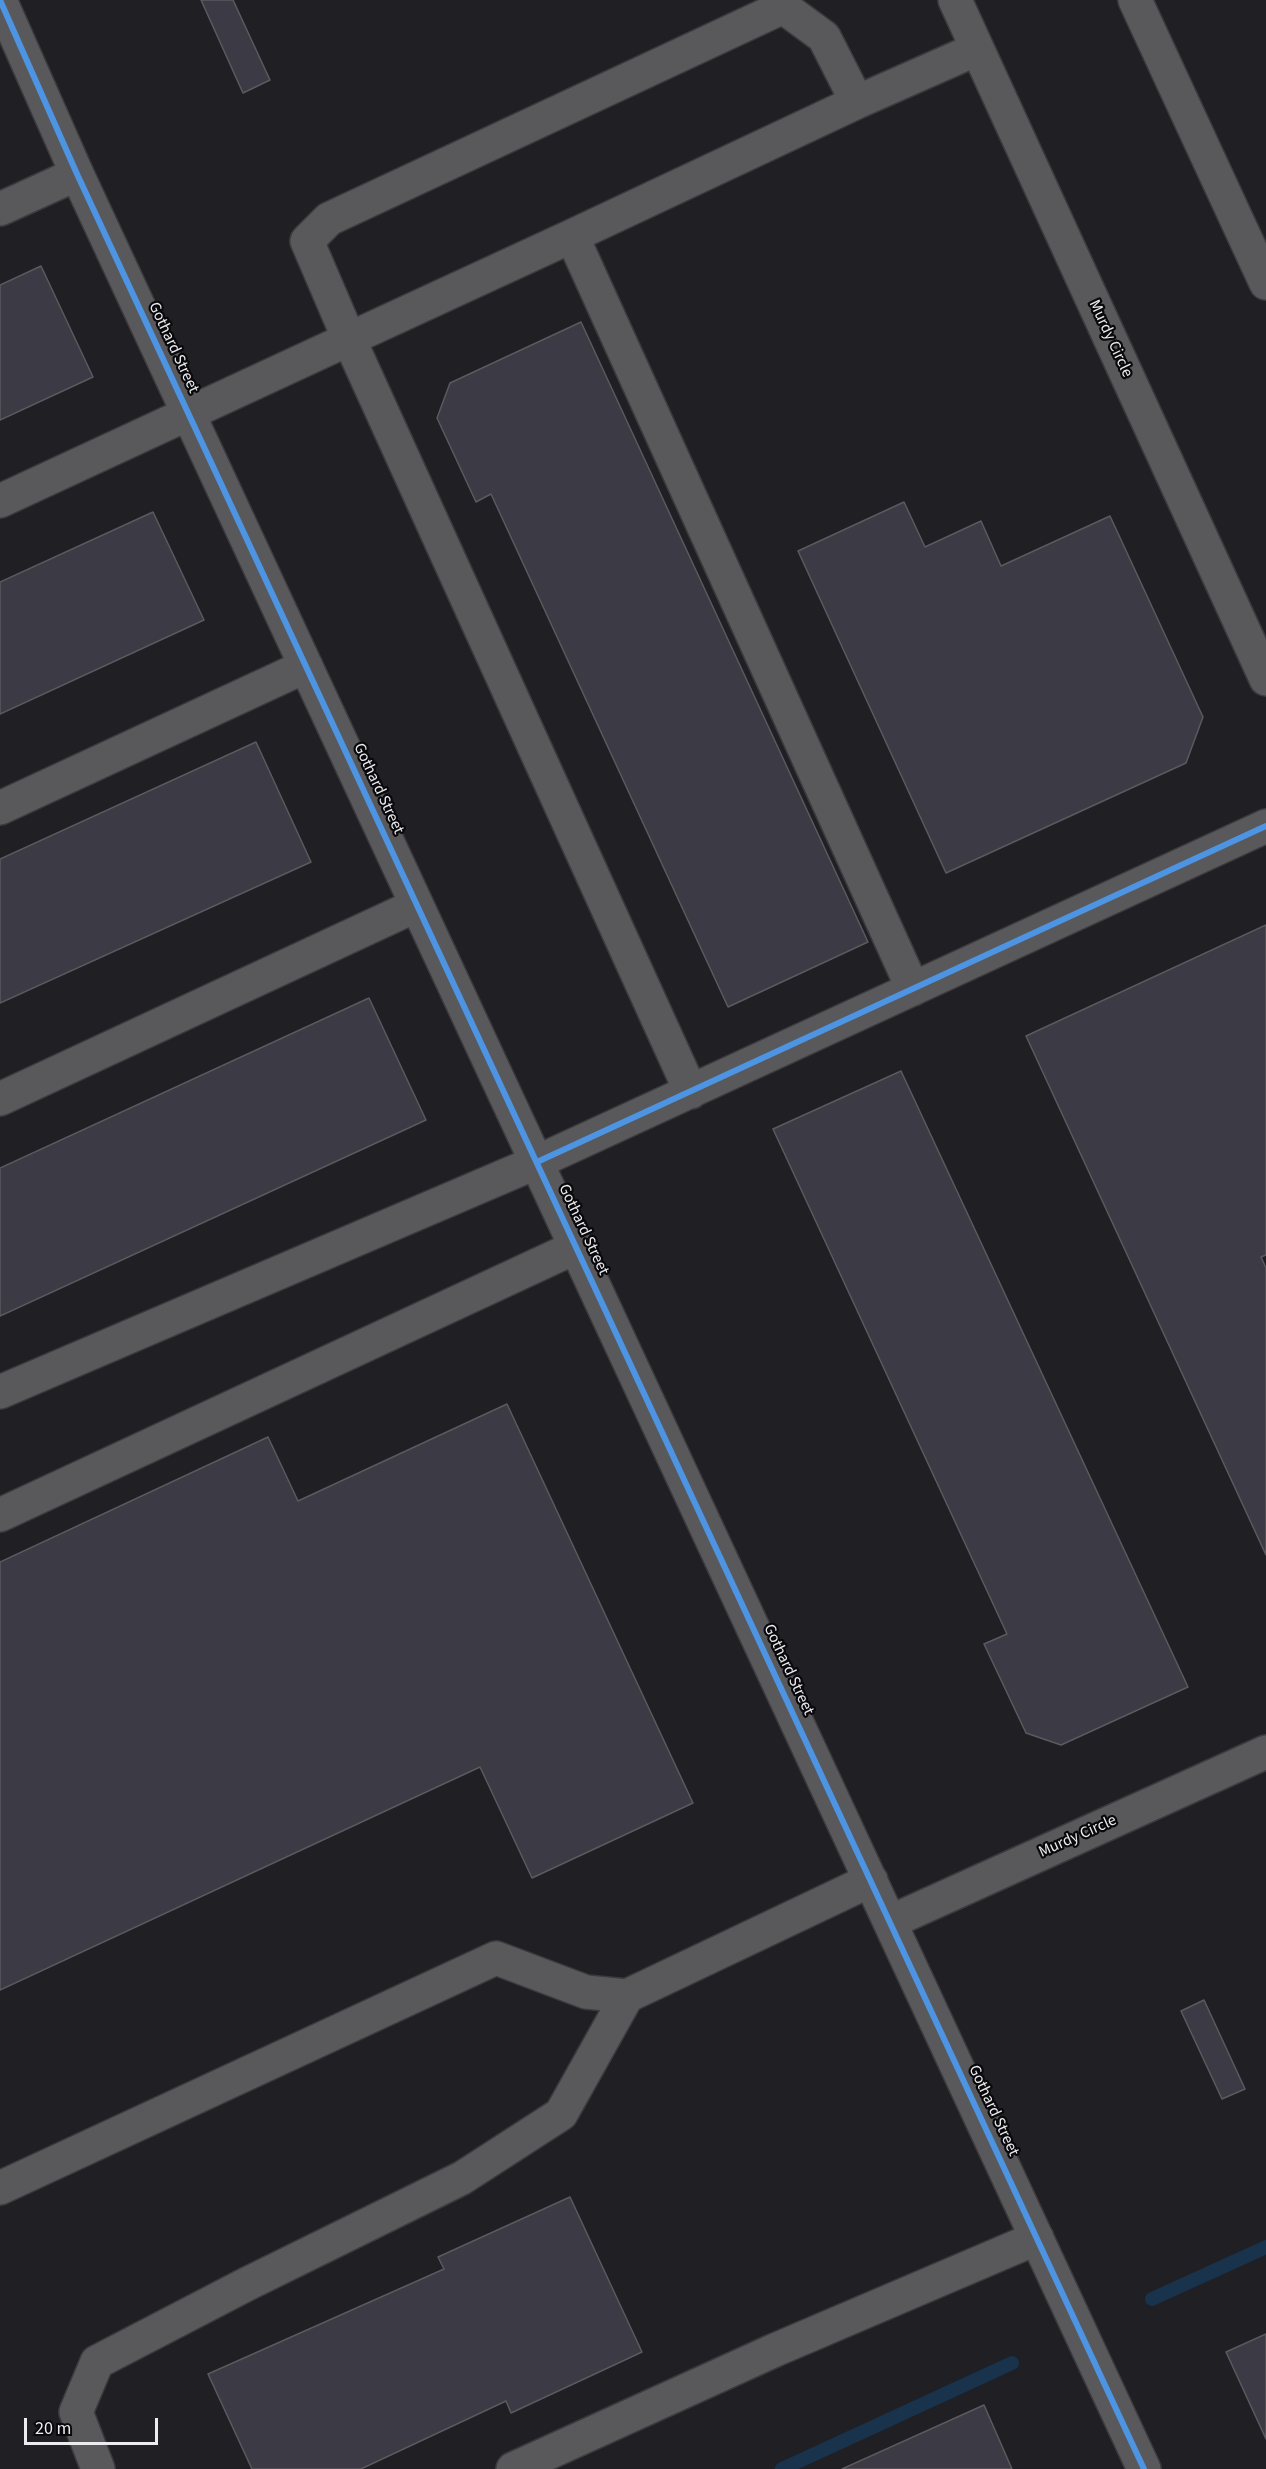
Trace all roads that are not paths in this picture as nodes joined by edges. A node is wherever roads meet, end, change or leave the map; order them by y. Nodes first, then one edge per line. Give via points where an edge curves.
1 (0, 0) edge
2 (955, 0) edge
3 (1135, 0) edge
4 (977, 49) junction
5 (857, 102) junction
6 (77, 174) junction
7 (0, 209) edge
8 (572, 236) junction
9 (1266, 283) edge
10 (349, 339) junction
11 (189, 414) junction
12 (0, 501) edge
13 (306, 666) junction
14 (1266, 679) edge
15 (0, 808) edge
16 (1266, 826) edge
17 (417, 905) junction
18 (913, 989) junction
19 (691, 1092) junction
20 (0, 1100) edge
21 (537, 1162) junction
22 (576, 1247) junction
23 (0, 1392) edge
24 (0, 1515) edge
25 (1266, 1752) edge
26 (871, 1880) junction
27 (890, 1922) junction
28 (627, 1996) junction
29 (0, 2188) edge
30 (1037, 2238) junction
31 (98, 2469) edge
32 (513, 2469) edge
33 (1144, 2469) edge

1 - 6 street, Gothard Street
2 - 4 street, Murdy Circle
3 - 9 street
4 - 5 street
4 - 14 street, Murdy Circle
5 - 8 street
5 - 10 street via 824,37 783,8 340,213 307,241
6 - 7 street
6 - 11 street, Gothard Street
8 - 10 street
8 - 18 street
10 - 11 street
10 - 19 street
11 - 12 street
11 - 13 street, Gothard Street
13 - 15 street
13 - 17 street, Gothard Street
16 - 18 street
17 - 20 street
17 - 21 street, Gothard Street
18 - 19 street
19 - 21 street
21 - 22 street, Gothard Street
21 - 23 street
22 - 24 street
22 - 26 street, Gothard Street
25 - 27 street, Murdy Circle
26 - 27 street, Gothard Street
26 - 28 street
27 - 30 street, Gothard Street
28 - 29 street via 586,1992 496,1958
28 - 31 street via 561,2114 462,2178 97,2362 76,2412
30 - 32 street via 775,2350
30 - 33 street, Gothard Street

